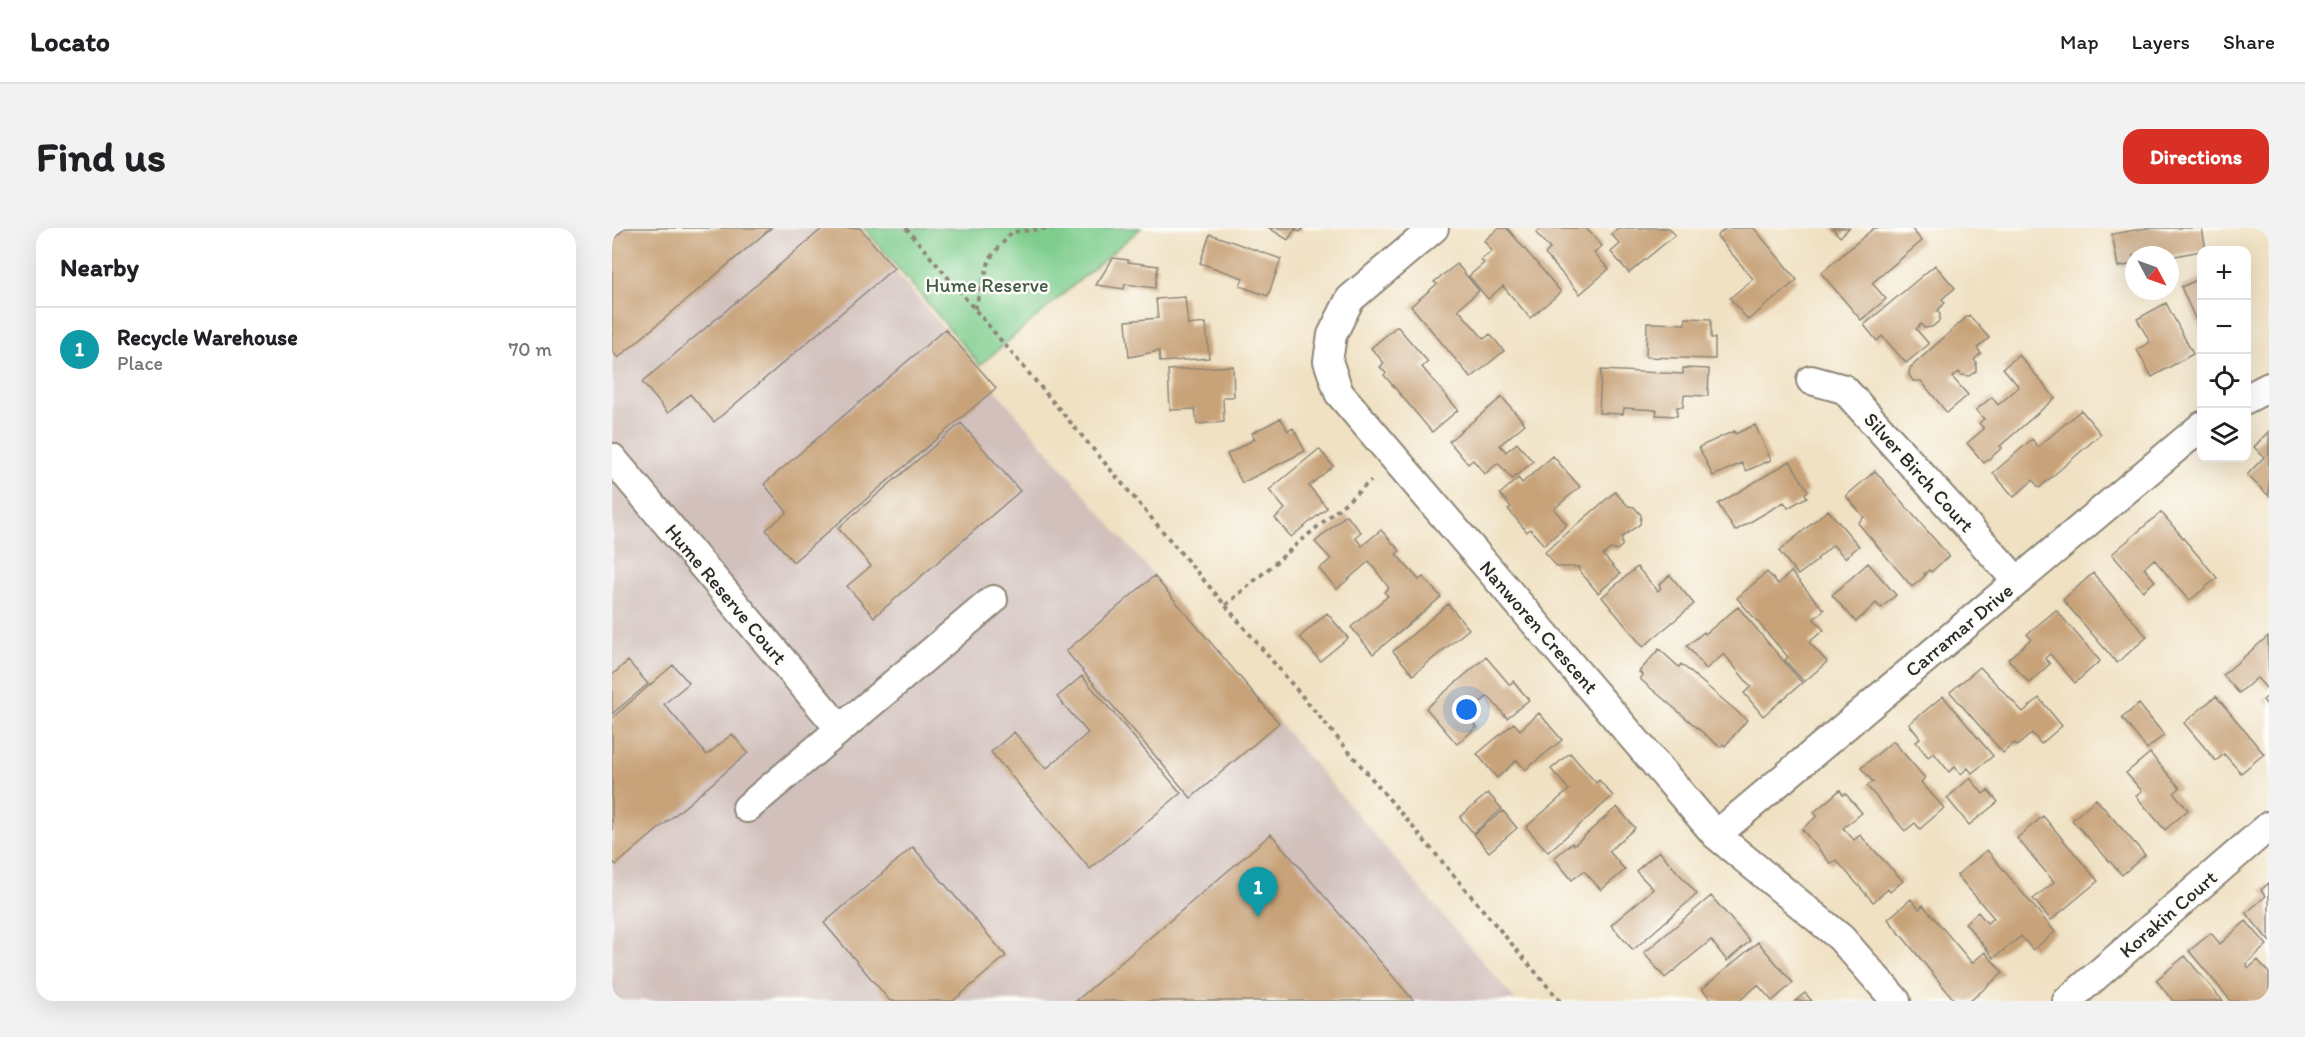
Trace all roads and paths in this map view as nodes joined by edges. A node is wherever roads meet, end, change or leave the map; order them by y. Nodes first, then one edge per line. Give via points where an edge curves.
1 (906, 228) edge
2 (1055, 228) edge
3 (1434, 228) edge
4 (974, 310) junction
5 (1811, 380) dead end
6 (2269, 387) edge
7 (2251, 397) edge
8 (2197, 430) edge
9 (612, 458) edge
10 (1371, 481) dead end
11 (2017, 581) junction
12 (993, 600) dead end
13 (1226, 605) junction
14 (840, 729) junction
15 (747, 808) dead end
16 (2269, 826) edge
17 (1716, 835) junction
18 (1560, 1001) edge
19 (1896, 1001) edge
20 (2067, 1001) edge

1 - 4 path
2 - 4 path via 1012,232 990,258
3 - 17 street, Nanworen Crescent via 1350,299 1332,335 1328,361 1339,393
4 - 13 path
5 - 11 street, Silver Birch Court via 1844,389
6 - 7 street
8 - 11 street, Carramar Drive
9 - 14 street, Hume Reserve Court
10 - 13 path
11 - 17 street, Carramar Drive
12 - 14 street
13 - 18 path
14 - 15 street
16 - 20 street, Korakin Court
17 - 19 street, Nanworen Crescent via 1841,938

